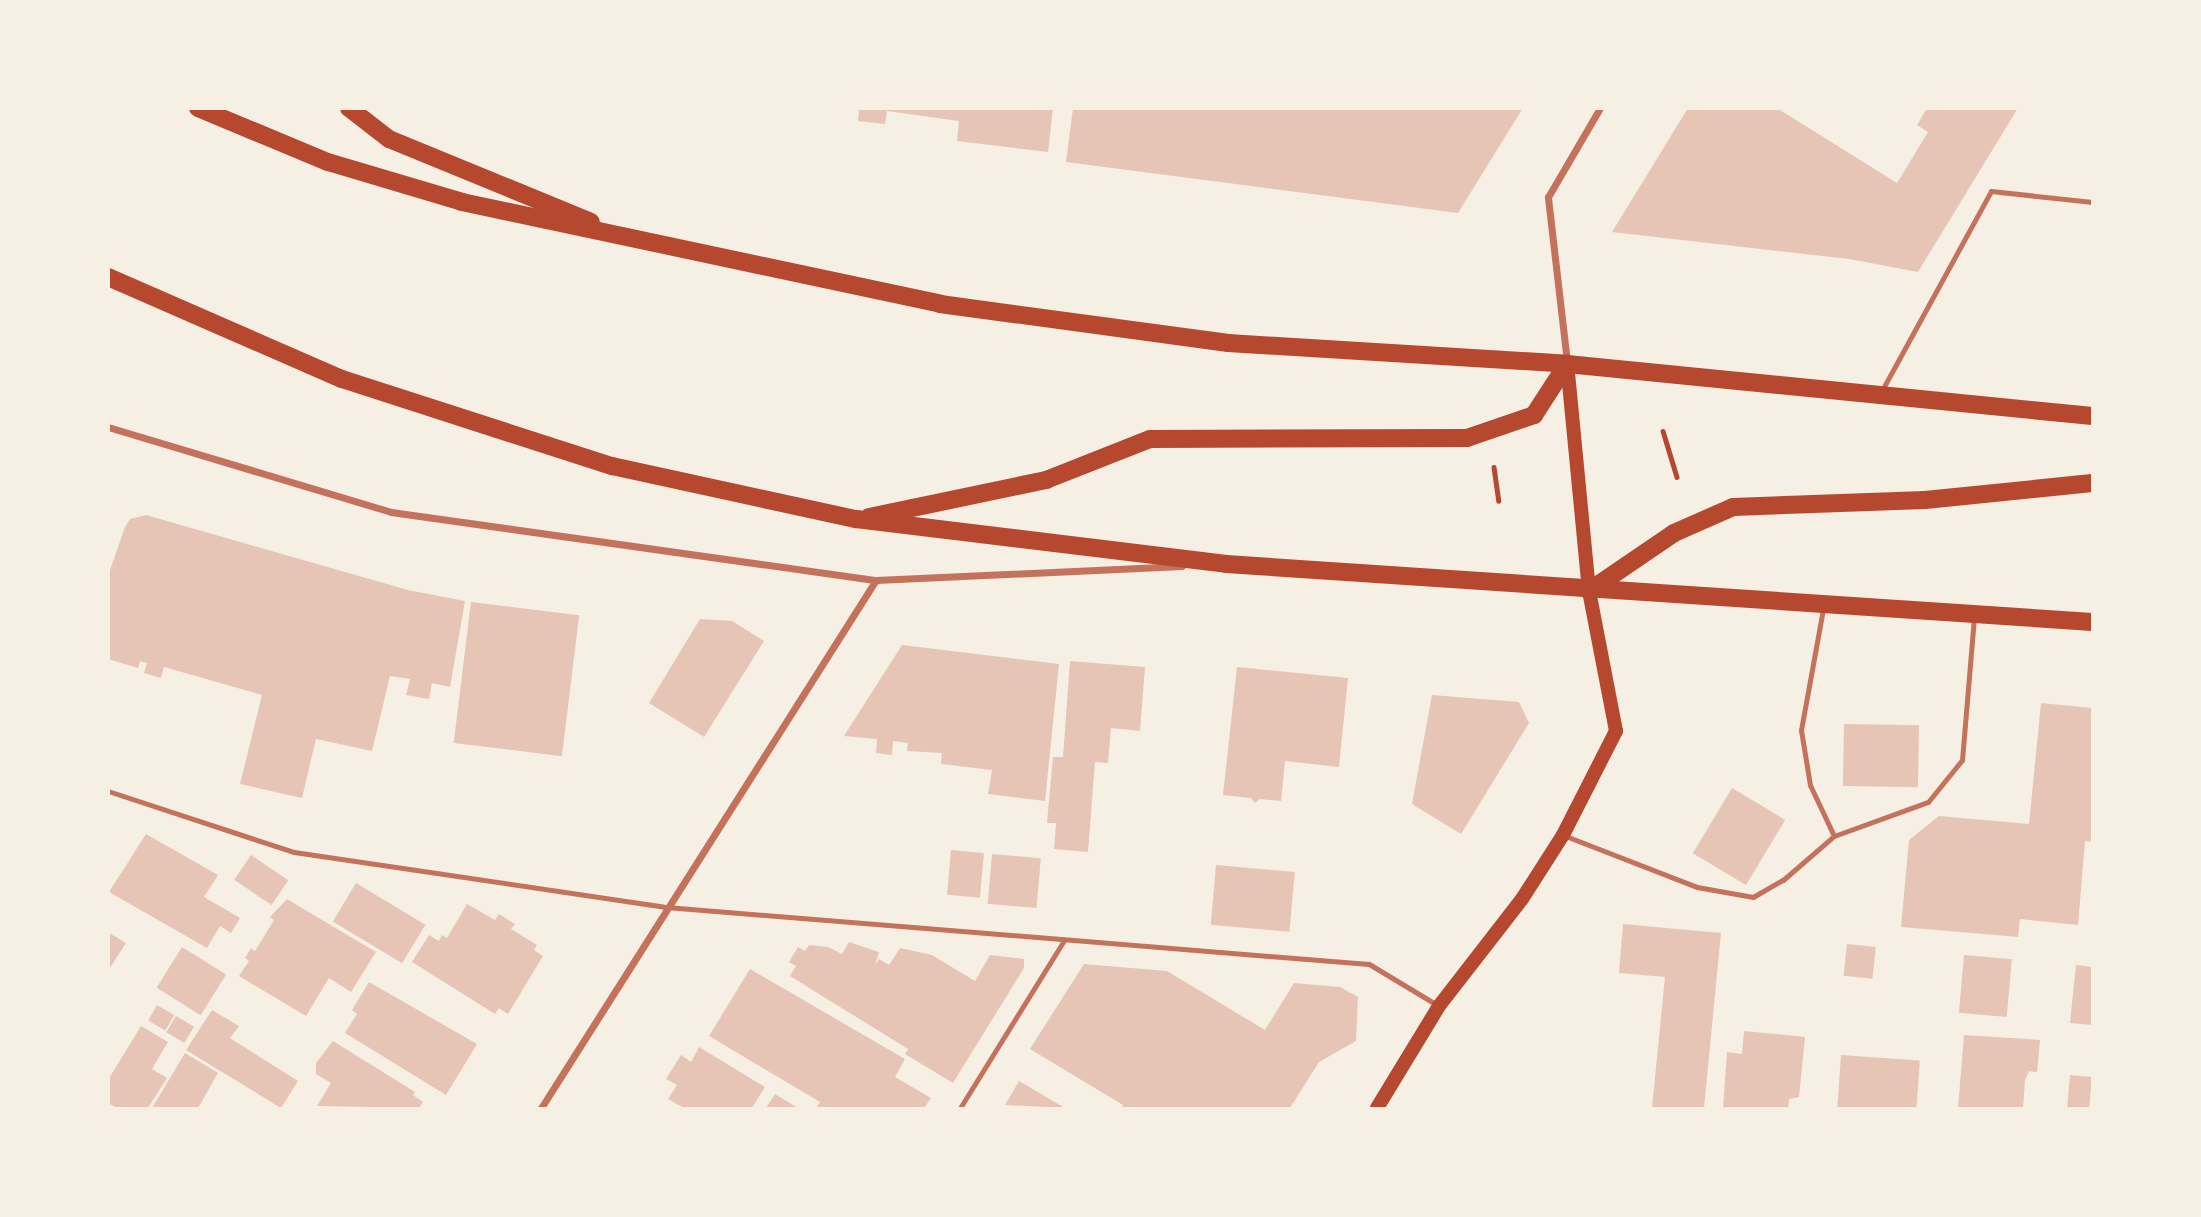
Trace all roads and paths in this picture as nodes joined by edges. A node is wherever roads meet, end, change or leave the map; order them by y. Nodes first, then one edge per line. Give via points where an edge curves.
1 (198, 108) edge
2 (349, 108) edge
3 (1600, 108) edge
4 (2092, 202) edge
5 (633, 240) junction
6 (108, 277) edge
7 (1567, 364) junction
8 (1879, 395) junction
9 (2092, 416) edge
10 (108, 427) edge
11 (1663, 431) dead end
12 (1494, 467) dead end
13 (1677, 477) dead end
14 (2092, 483) edge
15 (1500, 501) dead end
16 (856, 519) junction
17 (1226, 564) junction
18 (876, 580) junction
19 (1589, 591) junction
20 (1824, 606) junction
21 (1974, 615) junction
22 (2092, 622) edge
23 (108, 791) edge
24 (1563, 835) junction
25 (1834, 836) junction
26 (666, 907) junction
27 (1064, 940) junction
28 (1439, 1006) junction
29 (541, 1108) edge
30 (960, 1108) edge
31 (1377, 1108) edge

1 - 5 main road via 328,162 462,202
2 - 5 main road via 389,139
3 - 7 street via 1548,197
4 - 8 lane via 1991,191
5 - 7 main road via 940,304 1228,343
6 - 16 main road via 342,379 393,396 612,466
7 - 8 main road
7 - 16 main road via 1534,415 1467,438 1150,439 1046,480
7 - 19 main road
8 - 9 main road
10 - 18 street via 391,512
11 - 13 path
12 - 15 path
14 - 19 main road via 1925,500 1733,507 1674,533
16 - 17 main road
17 - 18 street
17 - 19 main road
18 - 26 street
19 - 20 main road
19 - 24 main road via 1616,731
20 - 21 main road
20 - 25 lane via 1801,730 1810,785
21 - 22 main road
21 - 25 lane via 1962,760 1928,802
23 - 26 lane via 294,852
24 - 25 lane via 1697,887 1753,897 1783,880
24 - 28 main road via 1522,899
26 - 27 lane
26 - 29 street
27 - 28 lane via 1369,964
27 - 30 lane
28 - 31 main road

